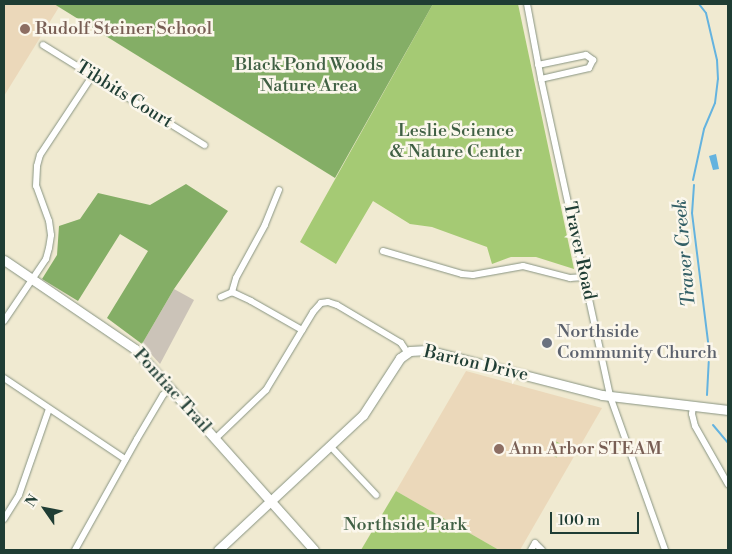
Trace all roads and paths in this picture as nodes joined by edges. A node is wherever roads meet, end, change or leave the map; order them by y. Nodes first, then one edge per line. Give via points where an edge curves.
1 (527, 4) edge
2 (44, 45) dead end
3 (538, 65) junction
4 (93, 75) junction
5 (541, 79) junction
6 (204, 145) dead end
7 (279, 190) dead end
8 (383, 251) dead end
9 (4, 260) edge
10 (584, 277) junction
11 (32, 279) junction
12 (232, 292) junction
13 (221, 297) dead end
14 (4, 321) edge
15 (302, 330) junction
16 (408, 352) junction
17 (4, 378) edge
18 (171, 387) junction
19 (610, 396) junction
20 (693, 406) junction
21 (49, 409) junction
22 (728, 410) edge
23 (216, 439) junction
24 (331, 446) junction
25 (125, 459) junction
26 (728, 484) edge
27 (376, 495) dead end
28 (272, 501) junction
29 (4, 519) edge
30 (75, 550) edge
31 (218, 550) edge
32 (314, 550) edge
33 (531, 550) edge
34 (542, 550) edge
35 (665, 550) edge

1 - 3 street, Traver Road
2 - 4 street, Tibbits Court
3 - 5 street, Traver Road
3 - 5 street via 586,55 593,60 589,68
4 - 6 street, Tibbits Court
4 - 11 street via 50,139 37,166 36,186 51,235 46,259
5 - 10 street, Traver Road
7 - 12 street
8 - 10 street via 462,274 523,266 570,278
9 - 11 main road, Pontiac Trail
10 - 19 street, Traver Road
11 - 14 street
11 - 18 main road, Pontiac Trail via 131,346
12 - 13 street
12 - 15 street
15 - 16 street via 318,306 331,303 401,343
15 - 23 street via 266,390
16 - 19 main road, Barton Drive via 427,350
16 - 24 main road, Barton Drive via 397,363 363,415
17 - 21 street
18 - 23 main road, Pontiac Trail
18 - 25 street
19 - 20 main road, Barton Drive
19 - 35 street, Traver Road
20 - 22 main road, Barton Drive
20 - 26 street via 695,426
21 - 25 street
21 - 29 street via 19,495
23 - 28 main road, Pontiac Trail
24 - 27 street
24 - 28 main road, Barton Drive
25 - 30 street
28 - 31 main road, Barton Drive
28 - 32 main road, Pontiac Trail
33 - 34 street via 535,543

